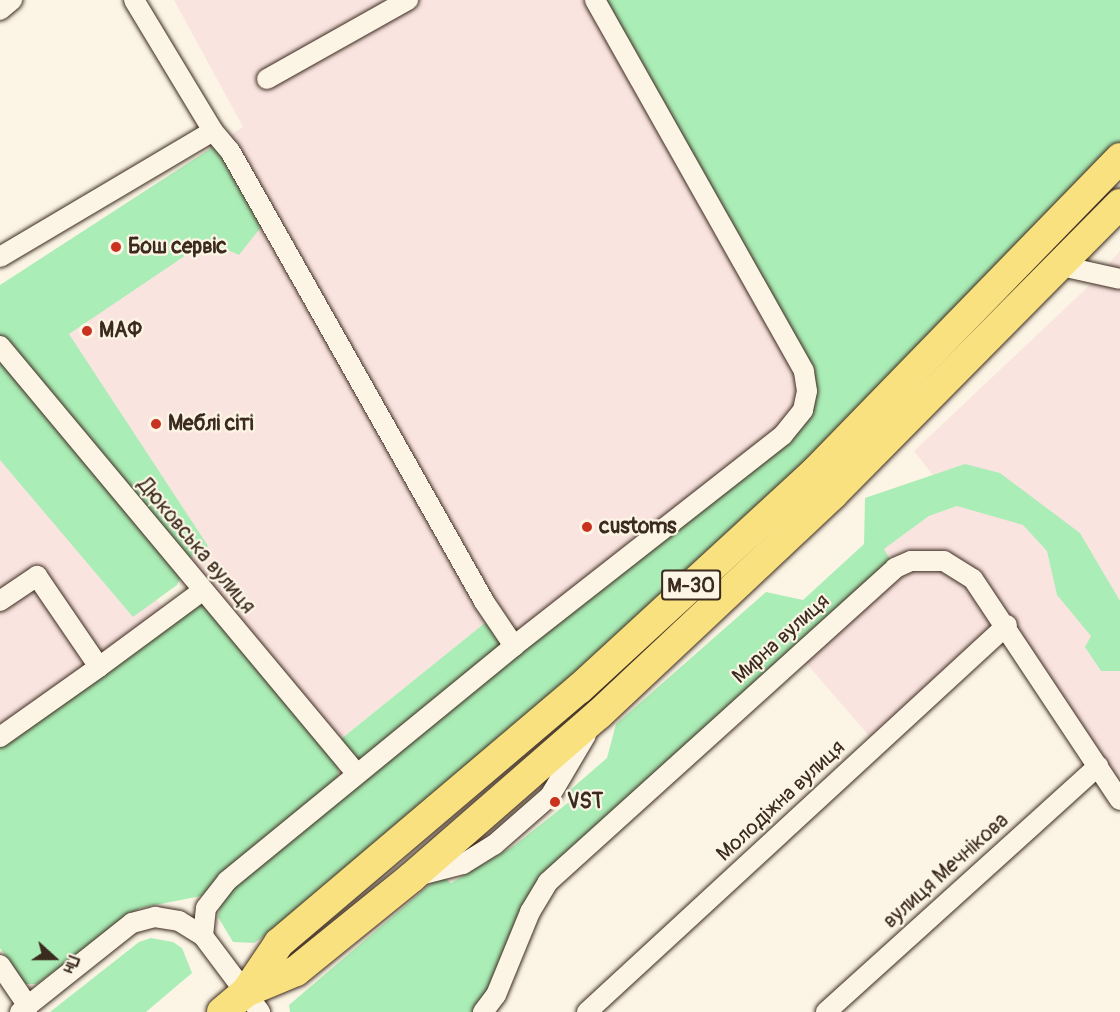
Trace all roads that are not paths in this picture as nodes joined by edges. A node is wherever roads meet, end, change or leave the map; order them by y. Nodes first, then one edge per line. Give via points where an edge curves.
1 (12, 0) edge
2 (134, 0) edge
3 (408, 0) edge
4 (595, 0) edge
5 (0, 10) edge
6 (267, 79) dead end
7 (213, 131) junction
8 (1120, 158) edge
9 (1120, 204) edge
10 (0, 257) edge
11 (1061, 266) junction
12 (1120, 279) edge
13 (0, 346) edge
14 (202, 591) junction
15 (0, 601) edge
16 (1006, 625) junction
17 (514, 646) junction
18 (99, 667) junction
19 (0, 737) edge
20 (1098, 766) junction
21 (357, 774) junction
22 (1120, 800) edge
23 (203, 936) junction
24 (0, 965) edge
25 (253, 1002) edge
26 (24, 1009) edge
27 (222, 1012) edge
28 (483, 1012) edge
29 (587, 1012) edge
30 (826, 1012) edge

1 - 5 street
2 - 7 street
3 - 6 street
4 - 17 street via 804,371 807,391 803,410 783,435
7 - 10 street
7 - 17 street via 230,151 485,603
8 - 25 highway, М-30 via 815,472 579,689 279,943
9 - 11 highway, М-30
11 - 12 street
11 - 25 highway, М-30 via 833,494 598,715 412,877
13 - 14 street, Дюковська вулиця
14 - 18 street
14 - 21 street, Дюковська вулиця
15 - 18 street via 37,576
16 - 20 street, Мирна вулиця
16 - 28 street, Мирна вулиця via 973,579 954,565 924,558 895,568 548,882 530,912 496,994
16 - 29 street, Молодіжна вулиця
17 - 21 street
18 - 19 street
20 - 22 street, Мирна вулиця
20 - 30 street, вулиця Мечнікова
21 - 23 street via 227,881 206,908
23 - 25 street
23 - 26 street via 167,918 132,923
24 - 26 street
25 - 27 highway, М-30

